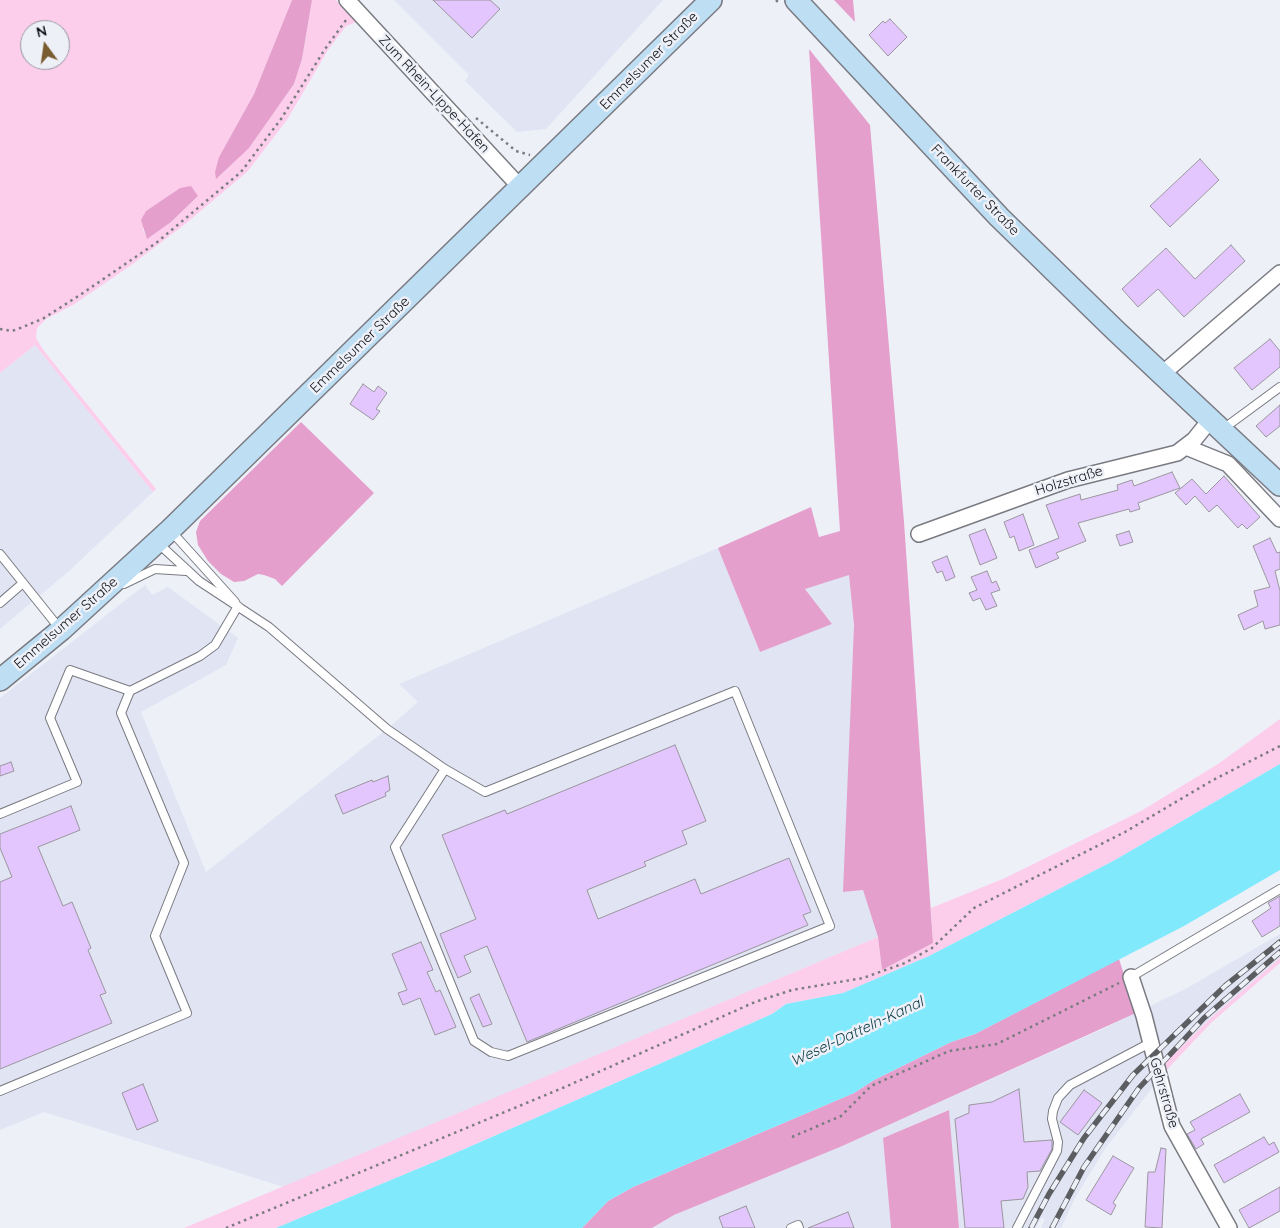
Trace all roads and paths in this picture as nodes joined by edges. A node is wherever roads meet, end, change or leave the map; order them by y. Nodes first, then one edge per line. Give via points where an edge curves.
1 (347, 0) edge
2 (711, 0) edge
3 (796, 0) edge
4 (339, 28) dead end
5 (516, 151) dead end
6 (536, 155) dead end
7 (521, 188) junction
8 (1280, 273) edge
9 (0, 329) edge
10 (1162, 374) junction
11 (1280, 387) edge
12 (1216, 425) junction
13 (1186, 447) junction
14 (1280, 485) edge
15 (1280, 519) edge
16 (919, 534) dead end
17 (164, 536) junction
18 (0, 554) edge
19 (187, 571) junction
20 (23, 583) junction
21 (96, 599) junction
22 (0, 603) edge
23 (238, 606) junction
24 (61, 630) junction
25 (0, 680) edge
26 (130, 691) junction
27 (1280, 746) edge
28 (445, 769) junction
29 (0, 814) edge
30 (1280, 890) edge
31 (1131, 977) junction
32 (1150, 1043) junction
33 (0, 1091) edge
34 (792, 1137) dead end
35 (226, 1228) edge
36 (791, 1228) edge
37 (800, 1228) edge
38 (1017, 1228) edge
39 (1230, 1228) edge

1 - 7 street, Zum Rhein-Lippe-Hafen
2 - 7 street, Emmelsumer Straße
3 - 10 street, Frankfurter Straße via 999,216
4 - 9 path via 262,146 226,185 156,243 44,318 12,331
5 - 6 path via 527,156
7 - 17 street, Emmelsumer Straße
8 - 10 street
10 - 12 street, Frankfurter Straße
11 - 12 lane
12 - 13 street, Holzstraße
12 - 14 street, Frankfurter Straße
13 - 15 street via 1228,464
13 - 16 street, Holzstraße via 1177,453 1068,480
17 - 19 lane
17 - 21 street, Emmelsumer Straße
17 - 23 lane
18 - 20 lane
19 - 21 lane via 155,569
19 - 23 lane
20 - 22 lane
20 - 24 lane
21 - 24 street, Emmelsumer Straße
23 - 26 lane via 219,640 208,651
23 - 28 lane via 269,627 387,729
24 - 25 street, Emmelsumer Straße
26 - 29 lane via 70,670 50,718 77,782
26 - 33 lane via 121,713 184,863 155,936 187,1013
27 - 35 path via 1213,780 1111,840 974,908 932,948 905,963 863,978 792,990 755,1002 565,1086
28 - 28 lane via 486,792 735,691 830,926 508,1056 491,1052 474,1041 395,847
30 - 31 lane
31 - 32 street, Gehrstraße
31 - 34 path via 997,1044 949,1051 871,1086 840,1116
32 - 38 lane via 1070,1085 1058,1098 1052,1120 1057,1151
32 - 39 street, Gehrstraße via 1172,1126
36 - 37 lane via 798,1225

